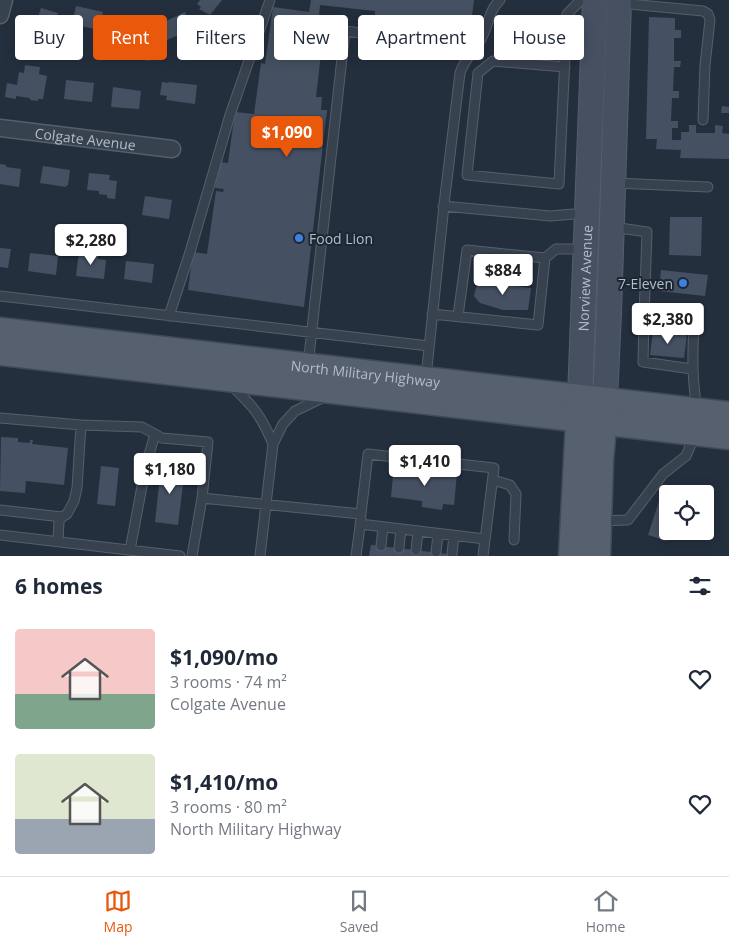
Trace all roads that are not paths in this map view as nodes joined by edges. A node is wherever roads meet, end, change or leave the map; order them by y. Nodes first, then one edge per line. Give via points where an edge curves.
1 (4, 0) edge
2 (270, 0) edge
3 (500, 0) edge
4 (586, 1) edge
5 (619, 1) edge
6 (0, 15) edge
7 (484, 31) edge
8 (358, 32) edge
9 (464, 60) edge
10 (565, 67) junction
11 (703, 120) dead end
12 (0, 128) edge
13 (172, 149) dead end
14 (614, 183) junction
15 (708, 187) dead end
16 (444, 206) junction
17 (588, 213) junction
18 (612, 227) junction
19 (587, 248) junction
20 (545, 258) junction
21 (0, 296) edge
22 (432, 314) junction
23 (169, 316) junction
24 (458, 316) junction
25 (644, 317) junction
26 (0, 331) edge
27 (312, 332) junction
28 (429, 346) junction
29 (0, 352) edge
30 (308, 366) junction
31 (692, 370) junction
32 (223, 378) junction
33 (426, 380) junction
34 (333, 391) junction
35 (592, 410) junction
36 (729, 415) edge
37 (0, 418) edge
38 (696, 422) junction
39 (81, 425) junction
40 (155, 434) junction
41 (729, 436) edge
42 (273, 444) junction
43 (493, 480) junction
44 (202, 498) junction
45 (266, 505) junction
46 (0, 510) edge
47 (361, 514) junction
48 (62, 517) junction
49 (598, 521) junction
50 (360, 524) junction
51 (383, 527) junction
52 (401, 529) junction
53 (418, 532) junction
54 (438, 534) junction
55 (0, 535) edge
56 (454, 536) junction
57 (485, 539) junction
58 (514, 540) dead end
59 (58, 542) junction
60 (381, 546) dead end
61 (399, 548) dead end
62 (130, 550) junction
63 (416, 550) dead end
64 (436, 552) dead end
65 (452, 554) dead end
66 (180, 556) edge
67 (192, 556) edge
68 (260, 556) edge
69 (356, 556) edge
70 (483, 556) edge
71 (572, 556) edge
72 (597, 556) edge

1 - 6 street
2 - 23 lane via 230,115
3 - 7 lane
4 - 10 lane via 568,14
4 - 17 main road, Norview Avenue
5 - 11 lane via 703,10 708,14
5 - 14 main road, Norview Avenue
8 - 27 lane via 345,30
9 - 16 lane
10 - 10 lane via 559,184 467,174 478,73 493,61
12 - 13 street, Colgate Avenue
14 - 15 lane
14 - 18 main road, Norview Avenue
16 - 17 lane via 550,216
16 - 22 lane
17 - 19 main road, Norview Avenue
18 - 25 lane via 646,232
18 - 35 main road, Norview Avenue
19 - 20 lane via 556,250
19 - 35 main road, Norview Avenue
20 - 24 lane via 467,250
20 - 24 lane via 538,325
21 - 23 lane
22 - 24 lane
22 - 28 lane
23 - 27 lane
25 - 31 lane via 694,328
25 - 31 lane via 643,362
26 - 30 main road, North Military Highway
27 - 28 lane
27 - 30 lane
28 - 33 lane
29 - 32 main road, North Military Highway
30 - 33 main road, North Military Highway
31 - 38 lane
32 - 34 main road, North Military Highway
32 - 42 lane via 253,406
33 - 35 main road, North Military Highway
34 - 35 main road, North Military Highway
34 - 42 lane via 295,411 283,424
35 - 38 main road, North Military Highway
35 - 49 main road, Norview Avenue via 600,460
35 - 71 main road, Norview Avenue
36 - 38 main road, North Military Highway
37 - 39 lane
38 - 41 main road, North Military Highway
38 - 49 lane via 686,456 663,474 628,520
39 - 40 lane via 142,427
39 - 48 lane via 77,488 74,502
40 - 44 lane via 162,438 208,442
40 - 62 lane
42 - 45 lane
43 - 47 lane via 494,468 368,454
43 - 57 lane
43 - 58 lane via 510,486 516,494
44 - 45 lane
44 - 67 lane
45 - 47 lane
45 - 68 lane
46 - 48 lane
47 - 50 lane
48 - 59 lane
49 - 72 main road, Norview Avenue
50 - 51 lane
50 - 69 lane
51 - 52 lane
51 - 60 lane
52 - 53 lane
52 - 61 lane
53 - 54 lane
53 - 63 lane
54 - 56 lane
54 - 64 lane
55 - 59 lane
56 - 57 lane
56 - 65 lane
57 - 70 lane
59 - 62 lane
62 - 66 lane

